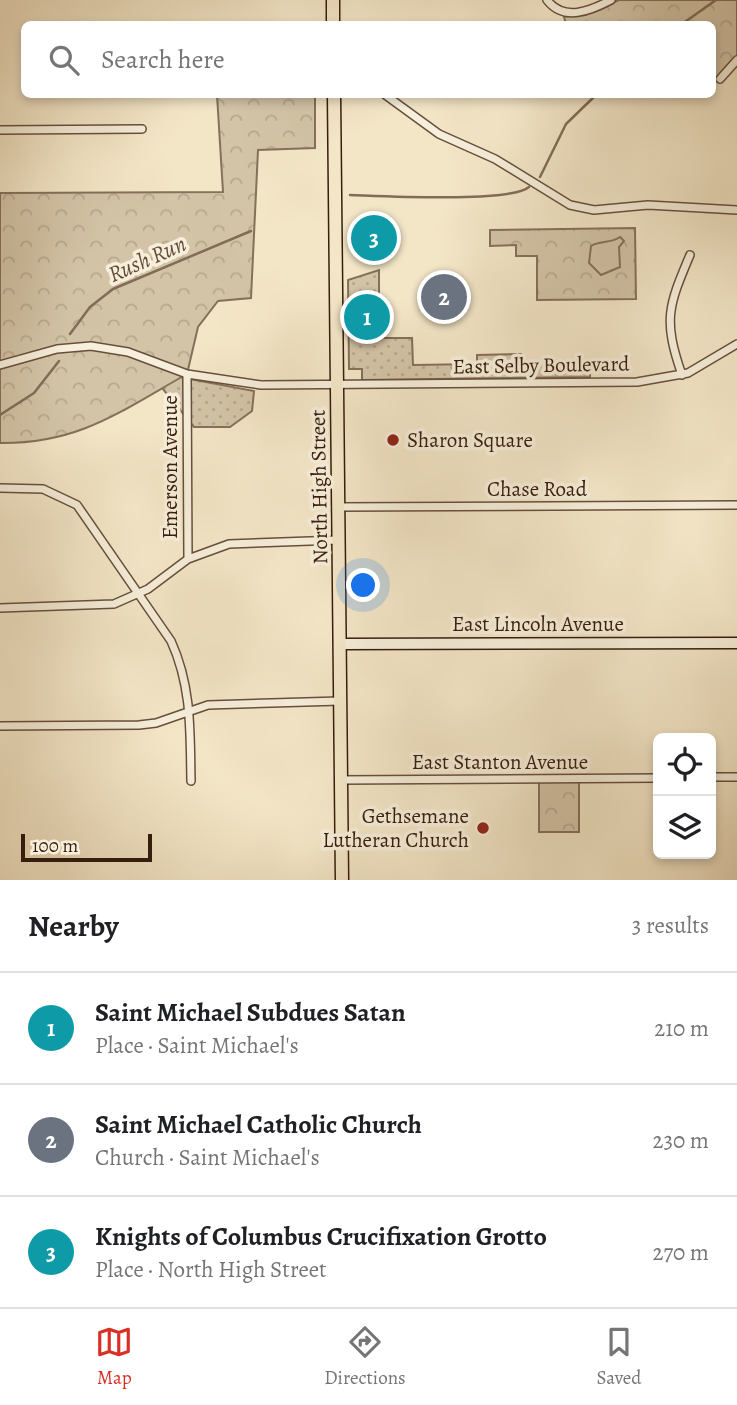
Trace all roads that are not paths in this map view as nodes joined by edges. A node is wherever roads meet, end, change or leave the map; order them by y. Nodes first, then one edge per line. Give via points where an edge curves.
1 (333, 0) edge
2 (547, 0) edge
3 (611, 0) edge
4 (333, 21) edge
5 (737, 60) edge
6 (720, 79) dead end
7 (334, 98) edge
8 (390, 98) edge
9 (142, 129) dead end
10 (0, 130) edge
11 (737, 210) edge
12 (690, 255) dead end
13 (348, 316) dead end
14 (382, 316) dead end
15 (737, 344) edge
16 (0, 365) edge
17 (187, 374) junction
18 (682, 375) junction
19 (337, 385) junction
20 (0, 488) edge
21 (737, 505) edge
22 (338, 507) junction
23 (338, 540) junction
24 (188, 559) junction
25 (140, 594) junction
26 (0, 608) edge
27 (737, 643) edge
28 (340, 644) junction
29 (340, 701) junction
30 (190, 710) junction
31 (0, 726) edge
32 (737, 776) edge
33 (716, 777) edge
34 (653, 778) edge
35 (341, 780) junction
36 (191, 781) dead end
37 (342, 880) edge

1 - 4 main road
2 - 3 street via 557,11 584,11
5 - 6 street
7 - 19 main road, North High Street
8 - 11 street via 439,134 495,159 570,205 594,210 648,205
9 - 10 street
12 - 18 street via 668,313
13 - 14 street
15 - 18 street, East Selby Boulevard
16 - 17 street, East Selby Boulevard via 75,346 128,352
17 - 19 street, East Selby Boulevard via 256,384
17 - 24 street, Emerson Avenue
18 - 19 street, East Selby Boulevard via 636,382
19 - 22 main road, North High Street
20 - 25 street via 43,489 78,505
21 - 22 street, Chase Road
22 - 23 main road, North High Street
23 - 24 street via 243,541
23 - 28 main road, North High Street
24 - 25 street
25 - 26 street via 97,607
25 - 30 street via 181,663
27 - 28 main road, East Lincoln Avenue
28 - 29 main road, North High Street
29 - 30 street via 237,702
29 - 35 main road, North High Street
30 - 31 street via 139,725
30 - 36 street
32 - 33 street
34 - 35 street, East Stanton Avenue
35 - 37 main road, North High Street

